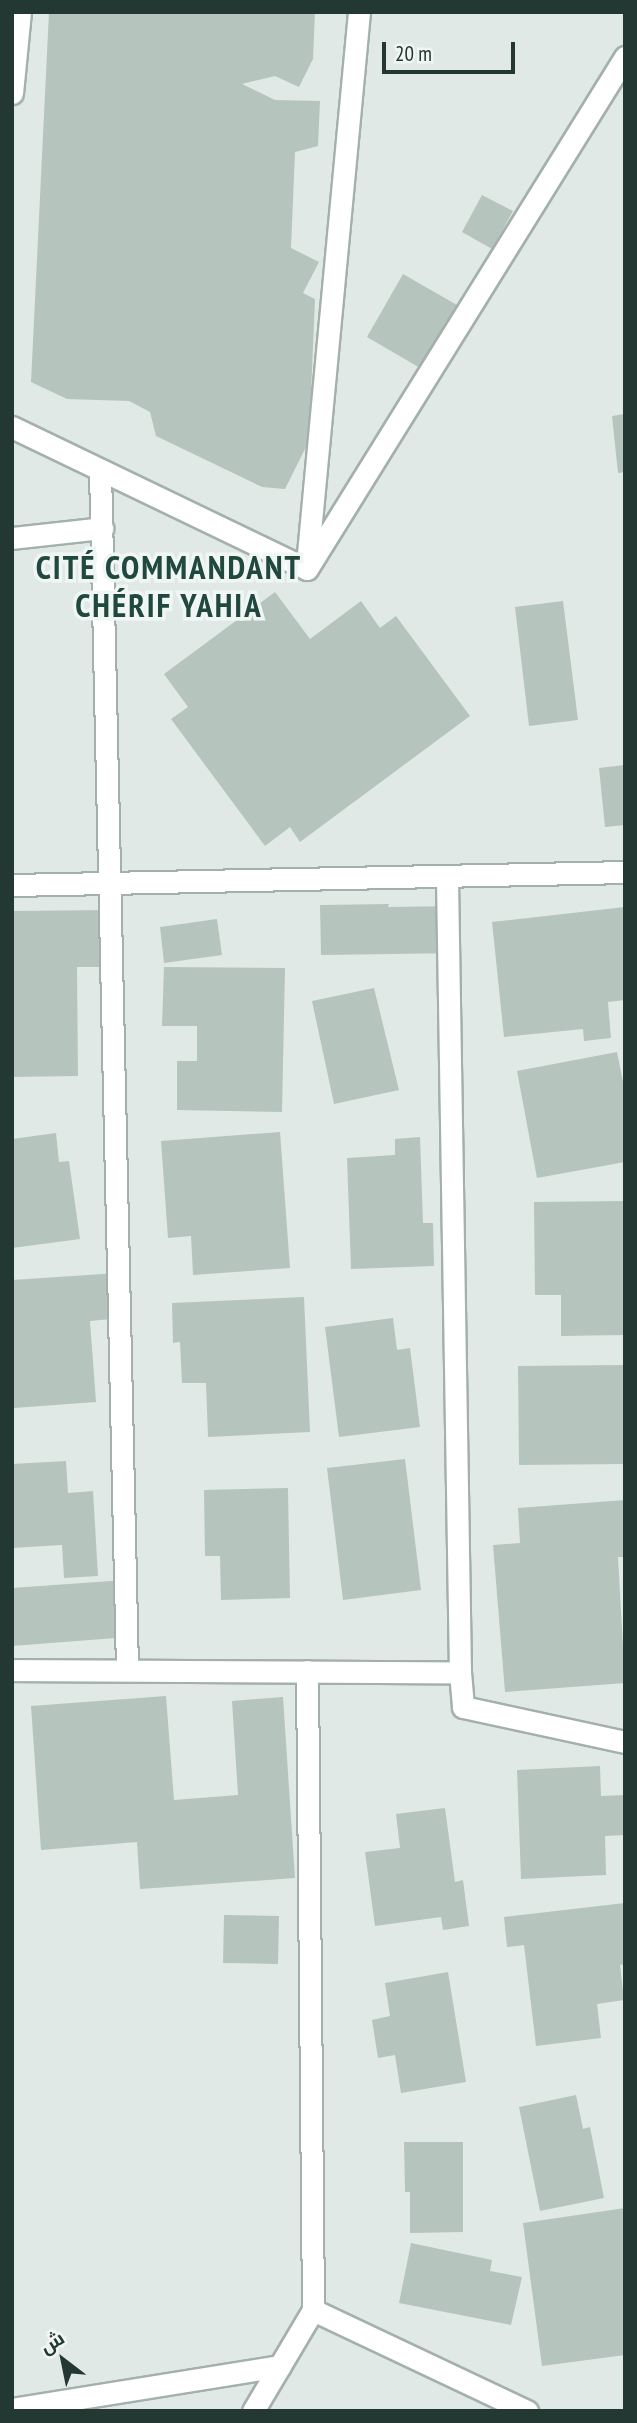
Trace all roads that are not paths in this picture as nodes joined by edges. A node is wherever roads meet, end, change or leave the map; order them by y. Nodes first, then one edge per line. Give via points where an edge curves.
1 (20, 12) edge
2 (359, 12) edge
3 (625, 57) edge
4 (12, 93) edge
5 (12, 427) edge
6 (100, 470) junction
7 (102, 528) junction
8 (12, 538) edge
9 (307, 569) junction
10 (625, 872) edge
11 (447, 876) junction
12 (111, 884) junction
13 (12, 885) edge
14 (12, 1670) edge
15 (127, 1670) junction
16 (307, 1671) junction
17 (460, 1672) junction
18 (625, 1742) edge
19 (313, 2310) junction
20 (280, 2366) junction
21 (12, 2409) edge
22 (253, 2411) edge
23 (527, 2411) edge

1 - 4 street
2 - 9 street
3 - 9 street
5 - 6 street
6 - 7 street
6 - 9 street
7 - 8 street
7 - 12 street
10 - 11 street
11 - 12 street
11 - 17 street
12 - 13 street
12 - 15 street
14 - 15 street
15 - 16 street
16 - 17 street
16 - 19 street
17 - 18 street via 463,1707
19 - 20 street
19 - 23 street
20 - 21 street
20 - 22 street

